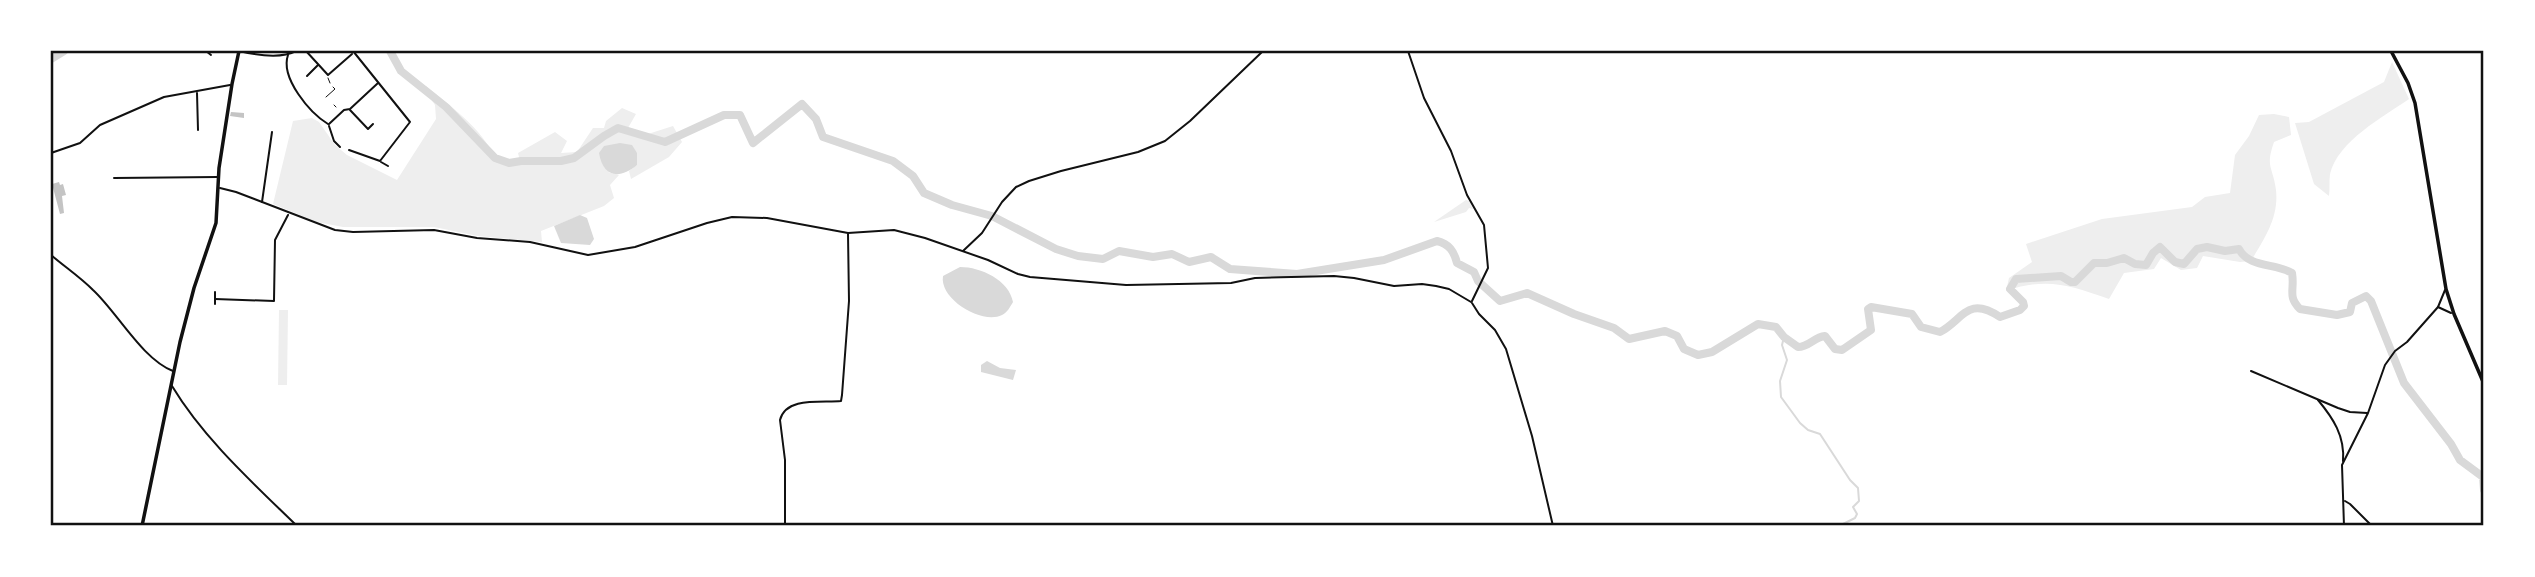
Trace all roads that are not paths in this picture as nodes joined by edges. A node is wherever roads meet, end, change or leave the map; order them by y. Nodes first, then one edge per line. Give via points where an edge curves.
1 (206, 51) edge
2 (239, 51) edge
3 (296, 51) edge
4 (306, 51) edge
5 (1263, 51) edge
6 (1408, 51) edge
7 (2391, 51) edge
8 (352, 52) edge
9 (211, 55) dead end
10 (288, 55) junction
11 (318, 65) junction
12 (328, 75) junction
13 (307, 76) dead end
14 (379, 82) junction
15 (330, 83) dead end
16 (232, 84) junction
17 (333, 87) dead end
18 (196, 92) junction
19 (326, 97) dead end
20 (350, 109) junction
21 (328, 124) junction
22 (373, 124) dead end
23 (198, 130) dead end
24 (272, 132) dead end
25 (340, 147) dead end
26 (349, 150) dead end
27 (51, 153) edge
28 (380, 161) junction
29 (388, 166) dead end
30 (219, 177) junction
31 (114, 178) dead end
32 (219, 188) junction
33 (261, 203) junction
34 (289, 214) junction
35 (848, 233) junction
36 (963, 252) junction
37 (51, 255) edge
38 (2446, 289) junction
39 (215, 292) dead end
40 (215, 299) junction
41 (1471, 302) junction
42 (215, 304) dead end
43 (2438, 307) junction
44 (2454, 314) junction
45 (2251, 371) dead end
46 (174, 372) junction
47 (2484, 384) edge
48 (171, 385) junction
49 (2316, 399) junction
50 (2368, 413) junction
51 (2342, 465) junction
52 (2344, 501) junction
53 (142, 526) edge
54 (297, 526) edge
55 (785, 526) edge
56 (1553, 526) edge
57 (2344, 526) edge
58 (2372, 526) edge

1 - 9 street
2 - 10 street
2 - 16 main road
3 - 10 street
4 - 11 street
5 - 36 street via 1176,134 1136,153 1029,181 1010,192 991,222
6 - 41 street via 1424,98 1484,225 1488,268
7 - 38 main road via 2415,103
8 - 12 street
8 - 14 street
10 - 21 street via 289,81
11 - 12 street
11 - 13 street
12 - 15 lane
14 - 20 street
14 - 28 street via 410,122
16 - 18 street
16 - 30 main road
17 - 19 lane
18 - 23 street
18 - 27 street via 164,97 100,125 80,143
20 - 21 street
20 - 22 street via 368,129
21 - 25 street
24 - 33 street
26 - 28 street
28 - 29 street
30 - 31 street
30 - 32 main road
32 - 33 street
32 - 46 main road via 216,223
33 - 34 street
34 - 35 street via 335,230 434,230 530,242 588,255 635,247 732,218 767,218
34 - 40 street via 275,240 274,301
35 - 36 street via 894,230
35 - 55 street via 849,301 841,401 808,402 782,414
36 - 41 street via 1030,277 1126,285 1334,276 1394,286 1436,286
37 - 46 street via 94,290 128,332
38 - 43 street
38 - 44 main road
39 - 40 street
40 - 42 street
41 - 56 street via 1506,349
43 - 44 street
43 - 50 street via 2390,356
44 - 47 main road
45 - 49 street
46 - 48 main road
48 - 53 main road
48 - 54 street via 182,404
49 - 50 street via 2350,412
49 - 51 street via 2337,426
50 - 51 street
51 - 52 street
52 - 57 street
52 - 58 street

